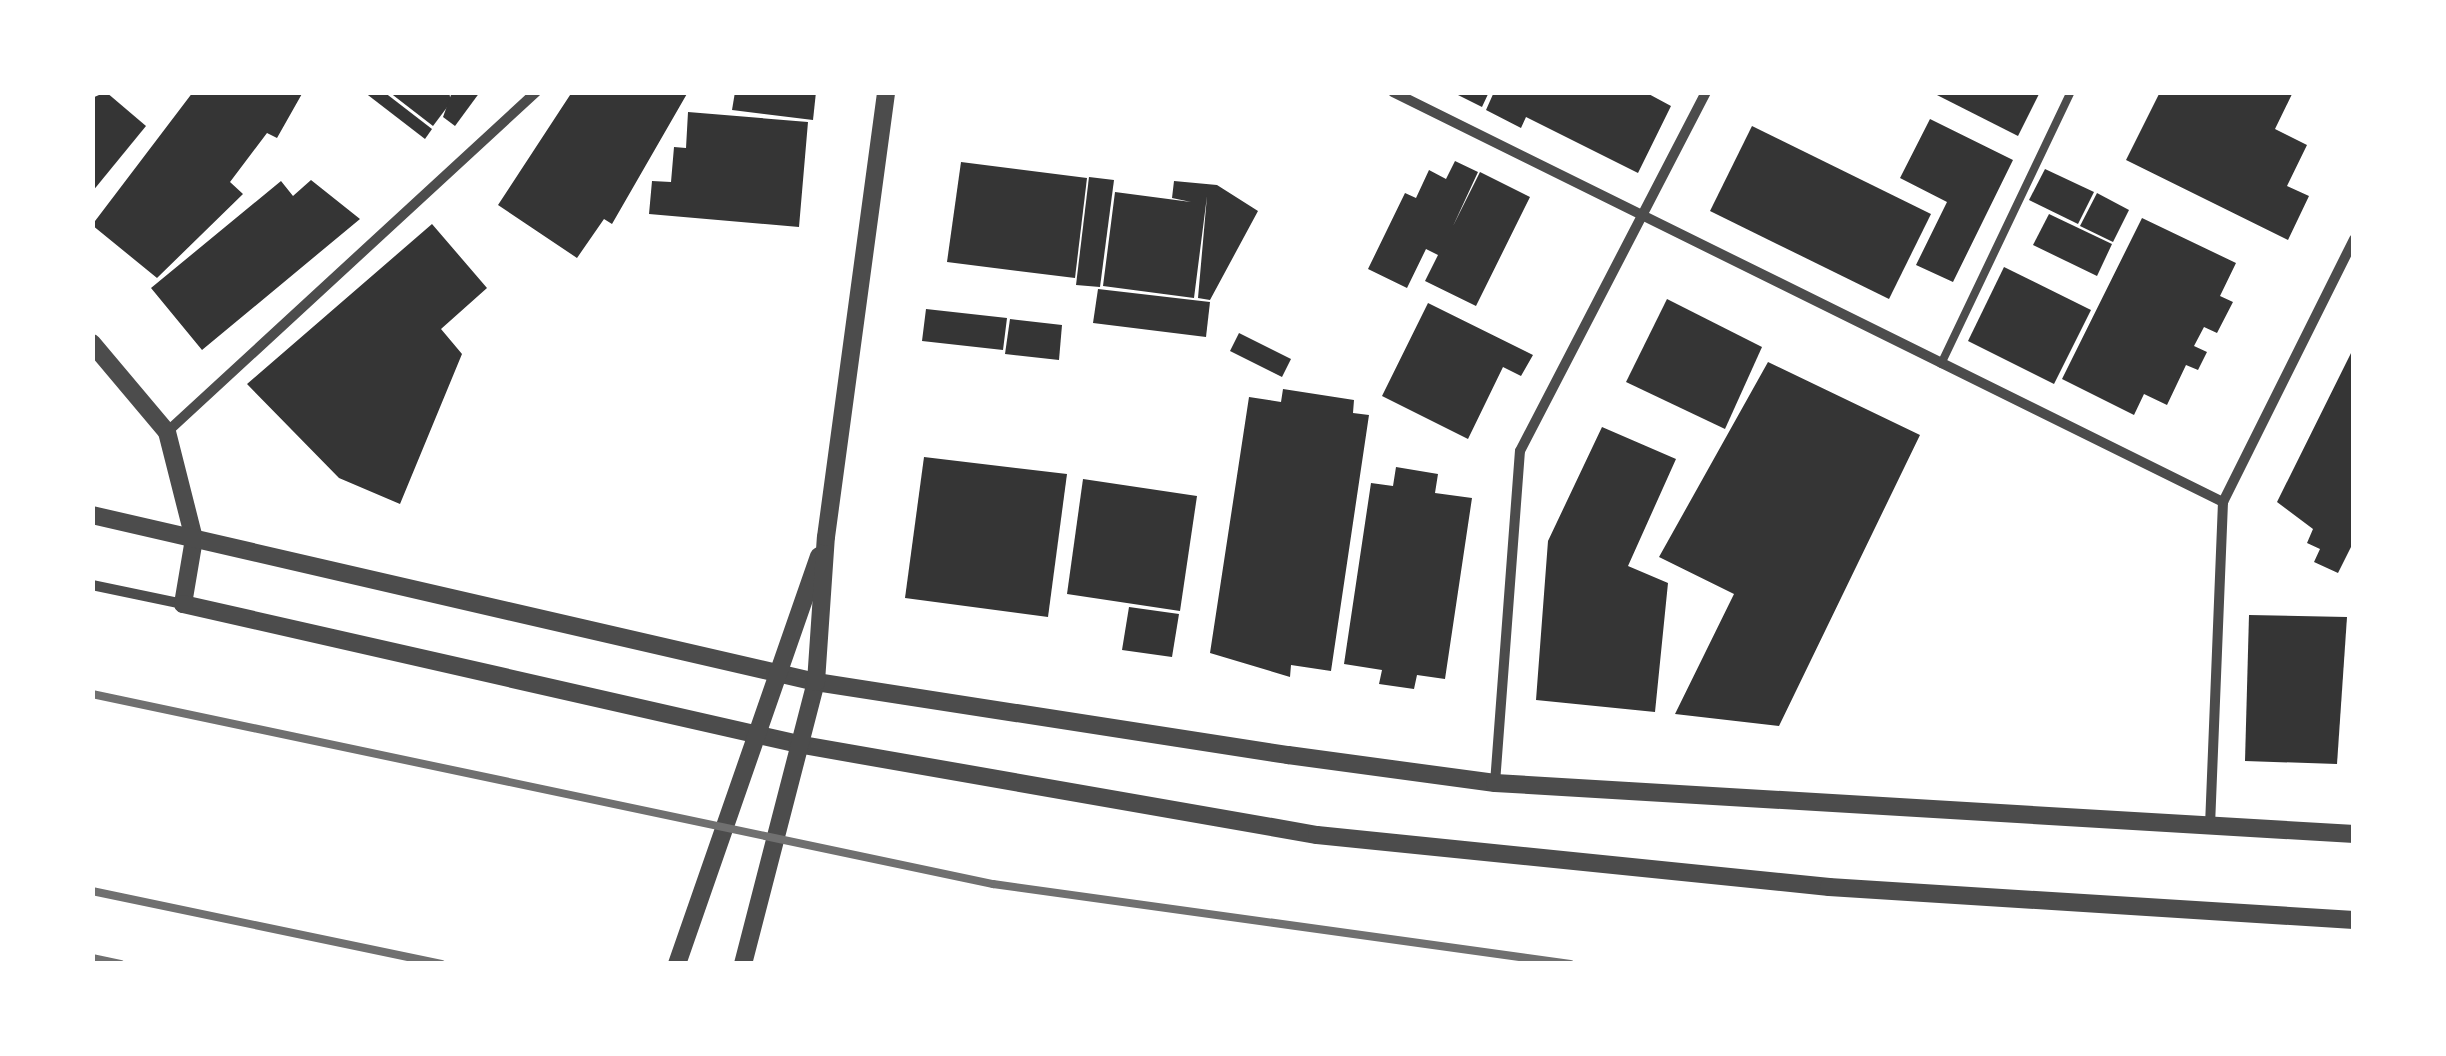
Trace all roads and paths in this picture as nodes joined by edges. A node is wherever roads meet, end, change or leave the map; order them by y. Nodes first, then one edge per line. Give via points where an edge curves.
1 (536, 92) edge
2 (886, 92) edge
3 (1392, 92) edge
4 (1706, 92) edge
5 (2071, 92) edge
6 (1642, 216) junction
7 (2354, 239) edge
8 (92, 343) edge
9 (1941, 364) junction
10 (166, 432) junction
11 (2223, 502) junction
12 (92, 516) edge
13 (826, 537) junction
14 (194, 539) junction
15 (92, 584) edge
16 (183, 604) junction
17 (774, 672) junction
18 (816, 682) junction
19 (756, 734) junction
20 (803, 745) junction
21 (1495, 783) junction
22 (2210, 828) junction
23 (2354, 834) edge
24 (2354, 920) edge
25 (676, 964) edge
26 (743, 964) edge

1 - 10 street
2 - 13 street
3 - 6 street
4 - 6 street
5 - 9 lane
6 - 9 street
6 - 21 street via 1520,451
7 - 11 street
8 - 10 street
9 - 11 street
10 - 14 street
11 - 22 street
12 - 14 street
13 - 17 street
13 - 18 street
14 - 16 street
14 - 17 street
15 - 16 street
16 - 19 street
17 - 18 street
17 - 19 street
18 - 20 street
18 - 21 street
19 - 20 street
19 - 25 street
20 - 24 street via 1317,835 1829,887
20 - 26 street
21 - 22 street
22 - 23 street

